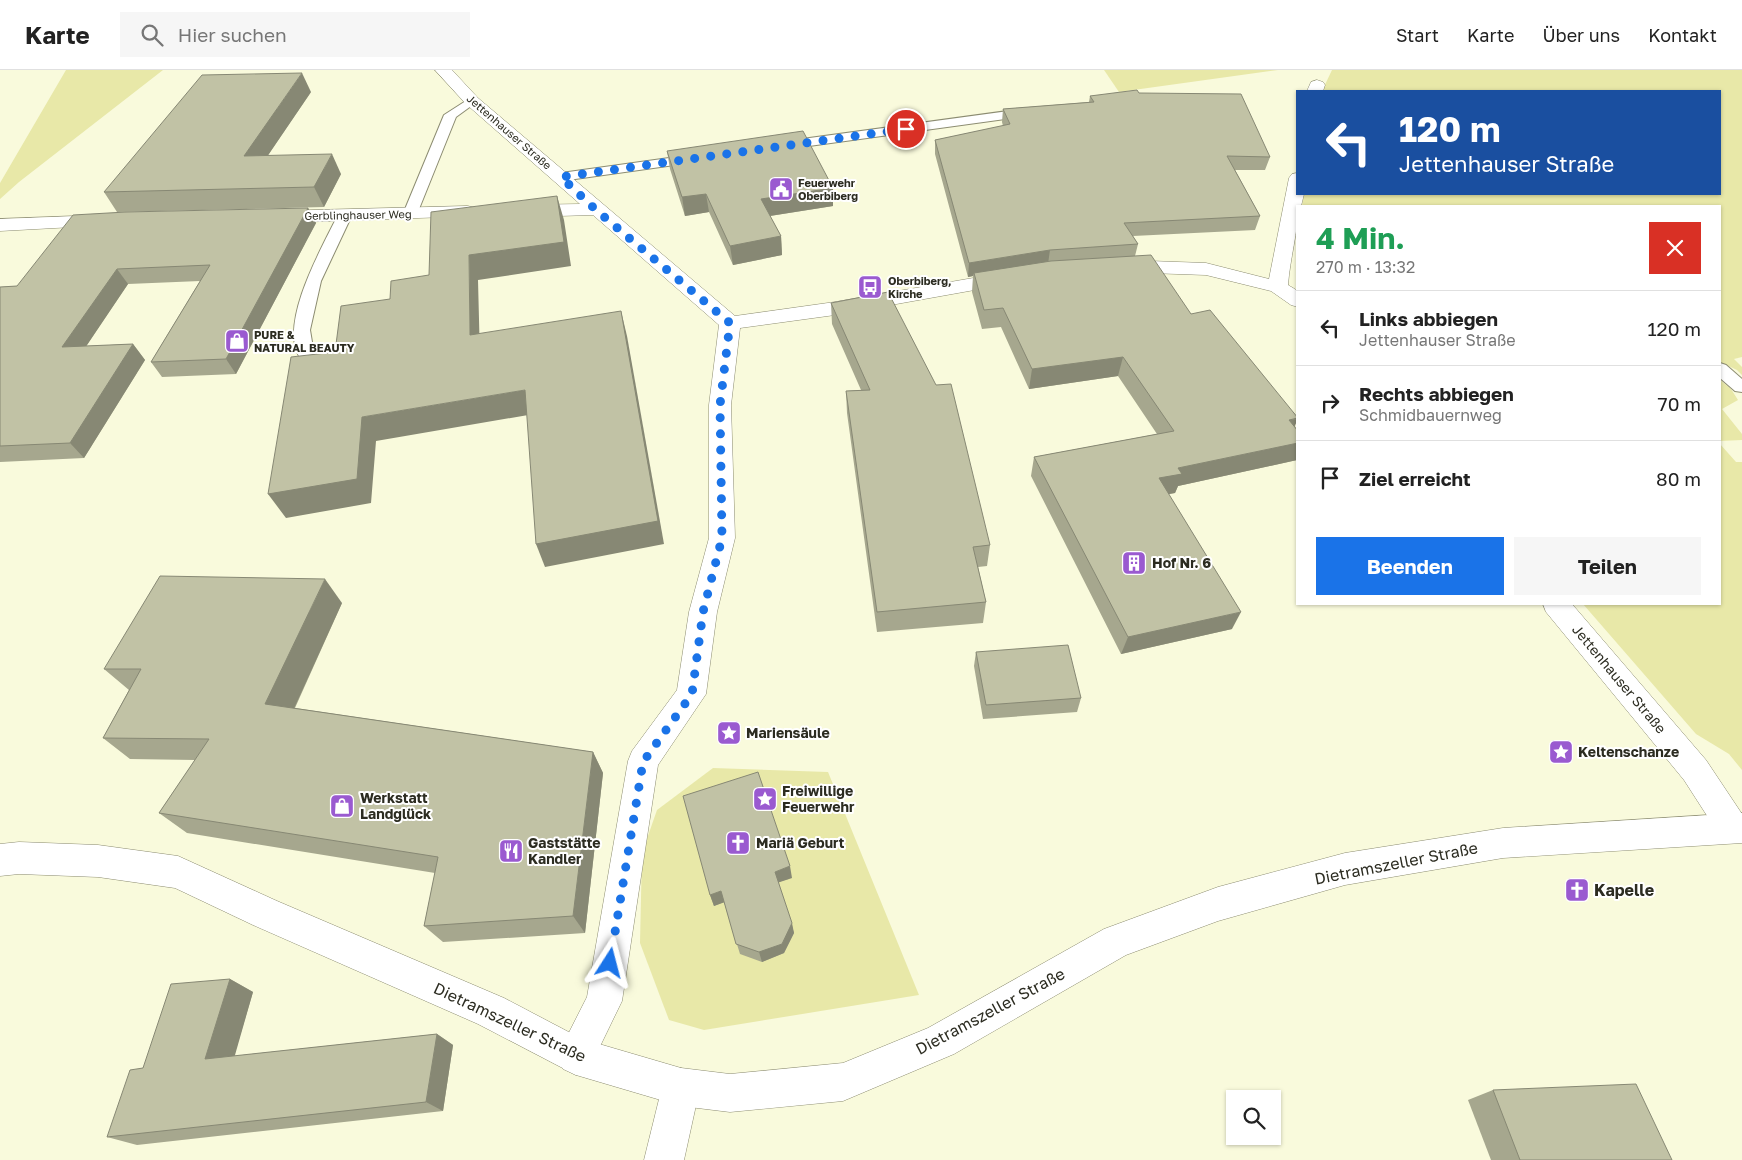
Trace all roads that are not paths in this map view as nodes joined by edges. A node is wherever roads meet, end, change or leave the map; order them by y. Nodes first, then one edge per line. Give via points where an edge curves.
1 (443, 70) edge
2 (472, 101) junction
3 (1039, 110) edge
4 (766, 148) edge
5 (707, 156) edge
6 (561, 177) junction
7 (1296, 188) edge
8 (596, 210) junction
9 (410, 214) junction
10 (345, 215) junction
11 (255, 217) edge
12 (116, 220) edge
13 (0, 226) edge
14 (1102, 268) edge
15 (1029, 275) edge
16 (1278, 287) junction
17 (1296, 300) edge
18 (730, 323) junction
19 (306, 354) edge
20 (1721, 370) edge
21 (1741, 387) edge
22 (1557, 605) edge
23 (1737, 828) edge
24 (0, 860) edge
25 (576, 1056) junction
26 (681, 1087) junction
27 (664, 1160) edge

1 - 2 street, Jettenhauser Straße
2 - 6 street, Jettenhauser Straße
2 - 9 lane via 450,115
3 - 4 lane
5 - 6 lane
6 - 8 street, Jettenhauser Straße
7 - 16 street
8 - 9 street, Gerblinghauser Weg
8 - 18 street, Jettenhauser Straße
9 - 10 street, Gerblinghauser Weg
10 - 11 street, Gerblinghauser Weg
10 - 19 lane via 313,281 302,330
12 - 13 street
14 - 16 street via 1206,269
15 - 18 street via 783,318
16 - 17 street
18 - 25 street via 720,405 722,538 703,612 692,694 643,762 604,1001
20 - 21 lane
22 - 23 street, Jettenhauser Straße via 1695,770
23 - 26 street, Dietramszeller Straße via 1503,843 1345,869 1218,904 1116,941 942,1041 843,1082 730,1093
24 - 25 street, Dietramszeller Straße via 98,860 178,872 292,925 491,1010
25 - 26 street, Dietramszeller Straße
26 - 27 street

